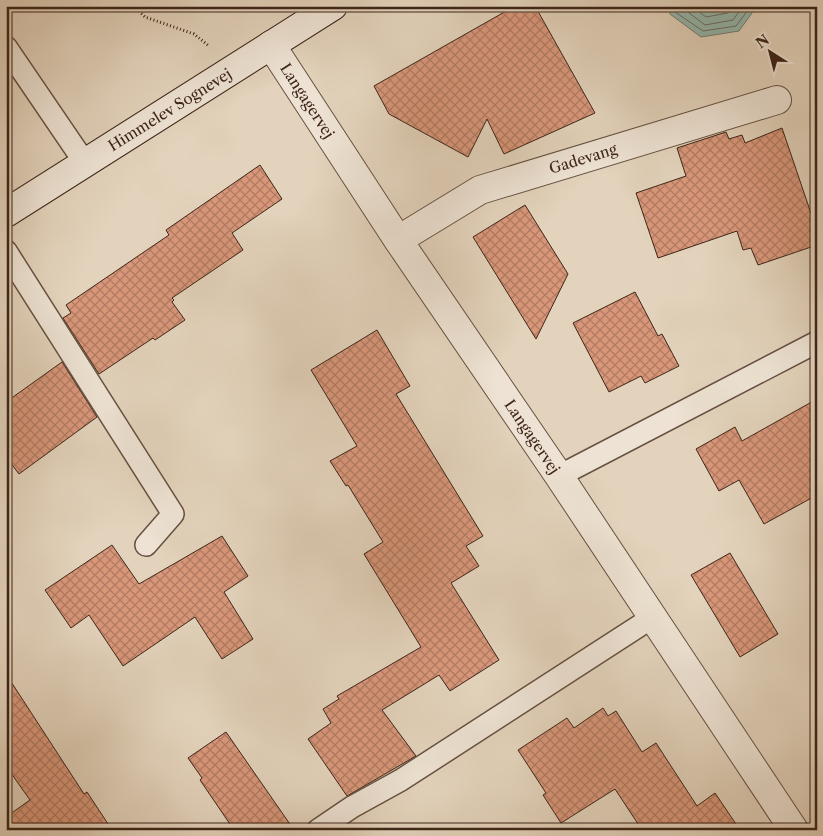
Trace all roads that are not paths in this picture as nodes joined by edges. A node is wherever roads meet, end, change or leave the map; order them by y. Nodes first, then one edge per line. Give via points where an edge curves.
1 (333, 6) edge
2 (302, 15) edge
3 (271, 45) junction
4 (6, 47) edge
5 (777, 100) dead end
6 (86, 163) junction
7 (6, 213) edge
8 (398, 240) junction
9 (6, 251) edge
10 (817, 342) edge
11 (559, 476) junction
12 (146, 545) dead end
13 (653, 617) junction
14 (318, 830) edge
15 (794, 830) edge

1 - 2 street, Himmelev Sognevej
2 - 3 street, Himmelev Sognevej
3 - 6 street, Himmelev Sognevej
3 - 8 street, Langagervej
4 - 6 lane
5 - 8 street, Gadevang via 480,190
6 - 7 street, Himmelev Sognevej
8 - 11 street, Langagervej
9 - 12 lane via 173,514
10 - 11 lane
11 - 13 street, Langagervej
13 - 14 lane
13 - 15 street, Langagervej

